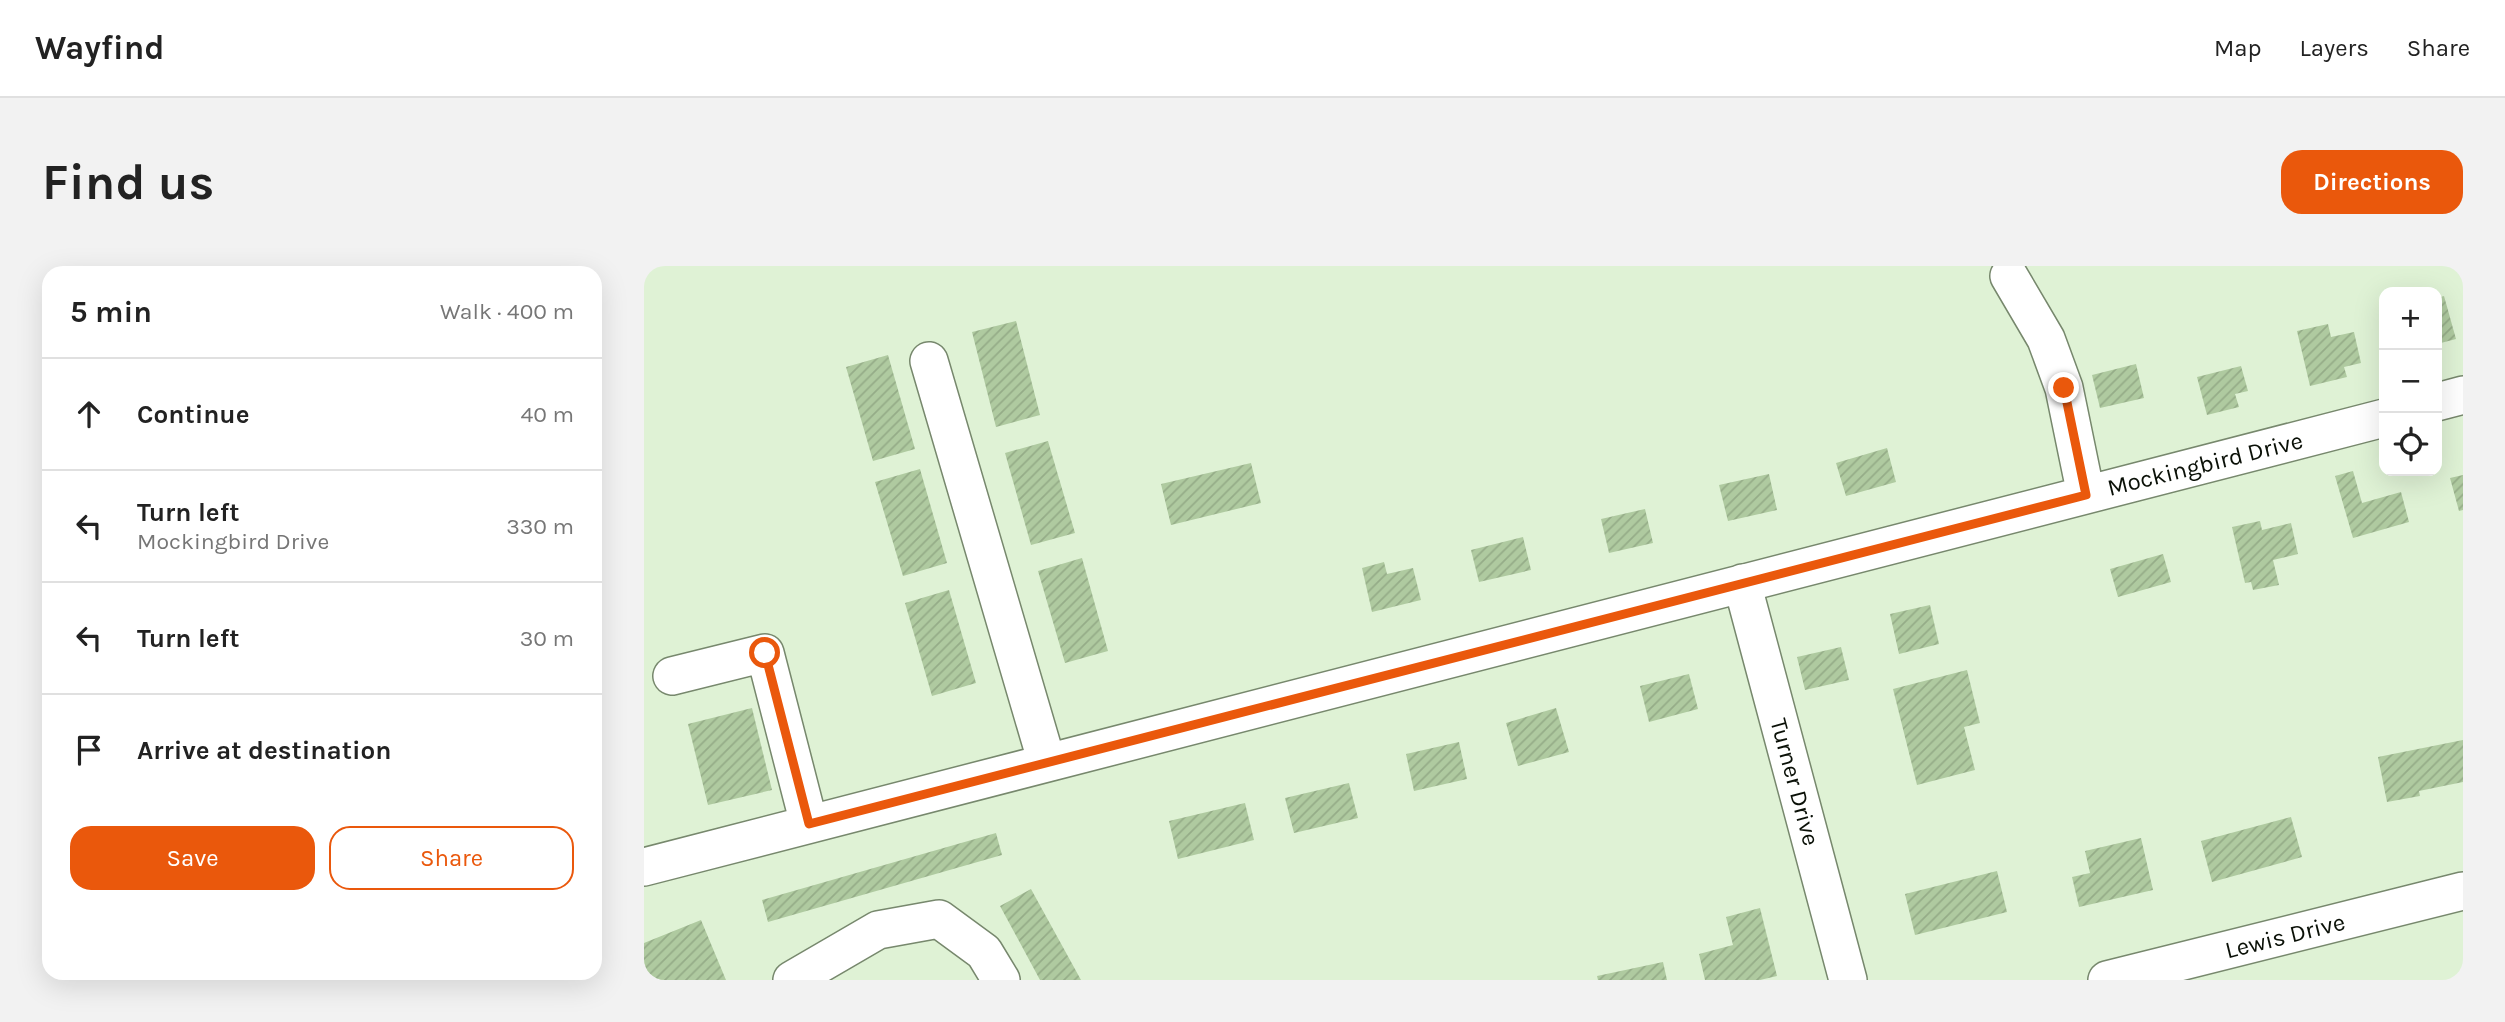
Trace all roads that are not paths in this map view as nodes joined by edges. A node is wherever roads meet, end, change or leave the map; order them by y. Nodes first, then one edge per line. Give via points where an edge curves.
1 (2009, 276) dead end
2 (929, 361) dead end
3 (2463, 395) edge
4 (2442, 401) edge
5 (2379, 419) edge
6 (2086, 495) junction
7 (1742, 583) junction
8 (672, 677) dead end
9 (1047, 763) junction
10 (809, 824) junction
11 (644, 867) edge
12 (2463, 891) edge
13 (792, 980) edge
14 (1001, 980) edge
15 (1848, 980) edge
16 (2107, 980) edge

1 - 6 street via 2046,339 2064,388
2 - 9 street
3 - 4 street
5 - 6 street, Mockingbird Drive
6 - 7 street, Mockingbird Drive
7 - 9 street, Mockingbird Drive
7 - 15 street, Turner Drive
8 - 10 street via 765,653
9 - 10 street, Mockingbird Drive
10 - 11 street, Mockingbird Drive
12 - 16 street, Lewis Drive
13 - 14 street via 878,930 939,919 984,953

